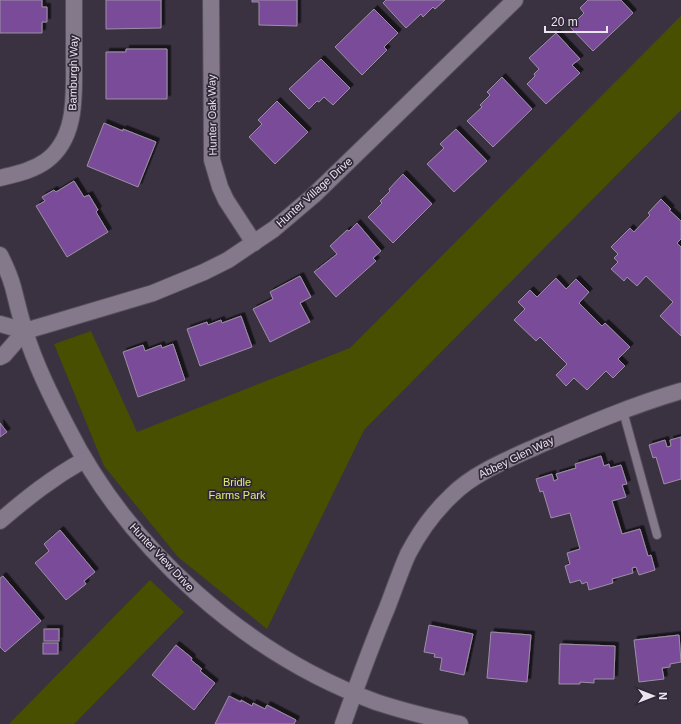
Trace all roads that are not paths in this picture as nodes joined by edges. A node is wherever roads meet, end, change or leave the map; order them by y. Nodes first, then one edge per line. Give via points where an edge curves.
1 (74, 0) edge
2 (211, 0) edge
3 (515, 0) edge
4 (0, 178) edge
5 (254, 243) junction
6 (0, 255) edge
7 (0, 324) edge
8 (25, 331) junction
9 (0, 357) edge
10 (681, 391) edge
11 (623, 411) junction
12 (84, 460) junction
13 (0, 521) edge
14 (657, 536) dead end
15 (355, 693) junction
16 (344, 724) edge
17 (460, 724) edge

1 - 4 street, Bamburgh Way via 74,97 68,132 47,160 28,170
2 - 5 street, Hunter Oak Way via 212,160 226,200
3 - 5 street, Hunter Village Drive via 313,196
5 - 8 street, Hunter Village Drive via 228,260 153,293
6 - 8 street, Hunter View Drive via 12,283
7 - 8 street
8 - 9 street
8 - 12 street, Hunter View Drive via 36,361
10 - 11 street, Abbey Glen Way
11 - 14 lane
11 - 15 street, Abbey Glen Way via 501,463 472,479 452,495 425,527 408,554
12 - 13 street via 42,486
12 - 15 street, Hunter View Drive via 104,491 156,553 218,612 293,662
15 - 16 street, Abbey Glen Way
15 - 17 street, Hunter View Drive via 421,715

